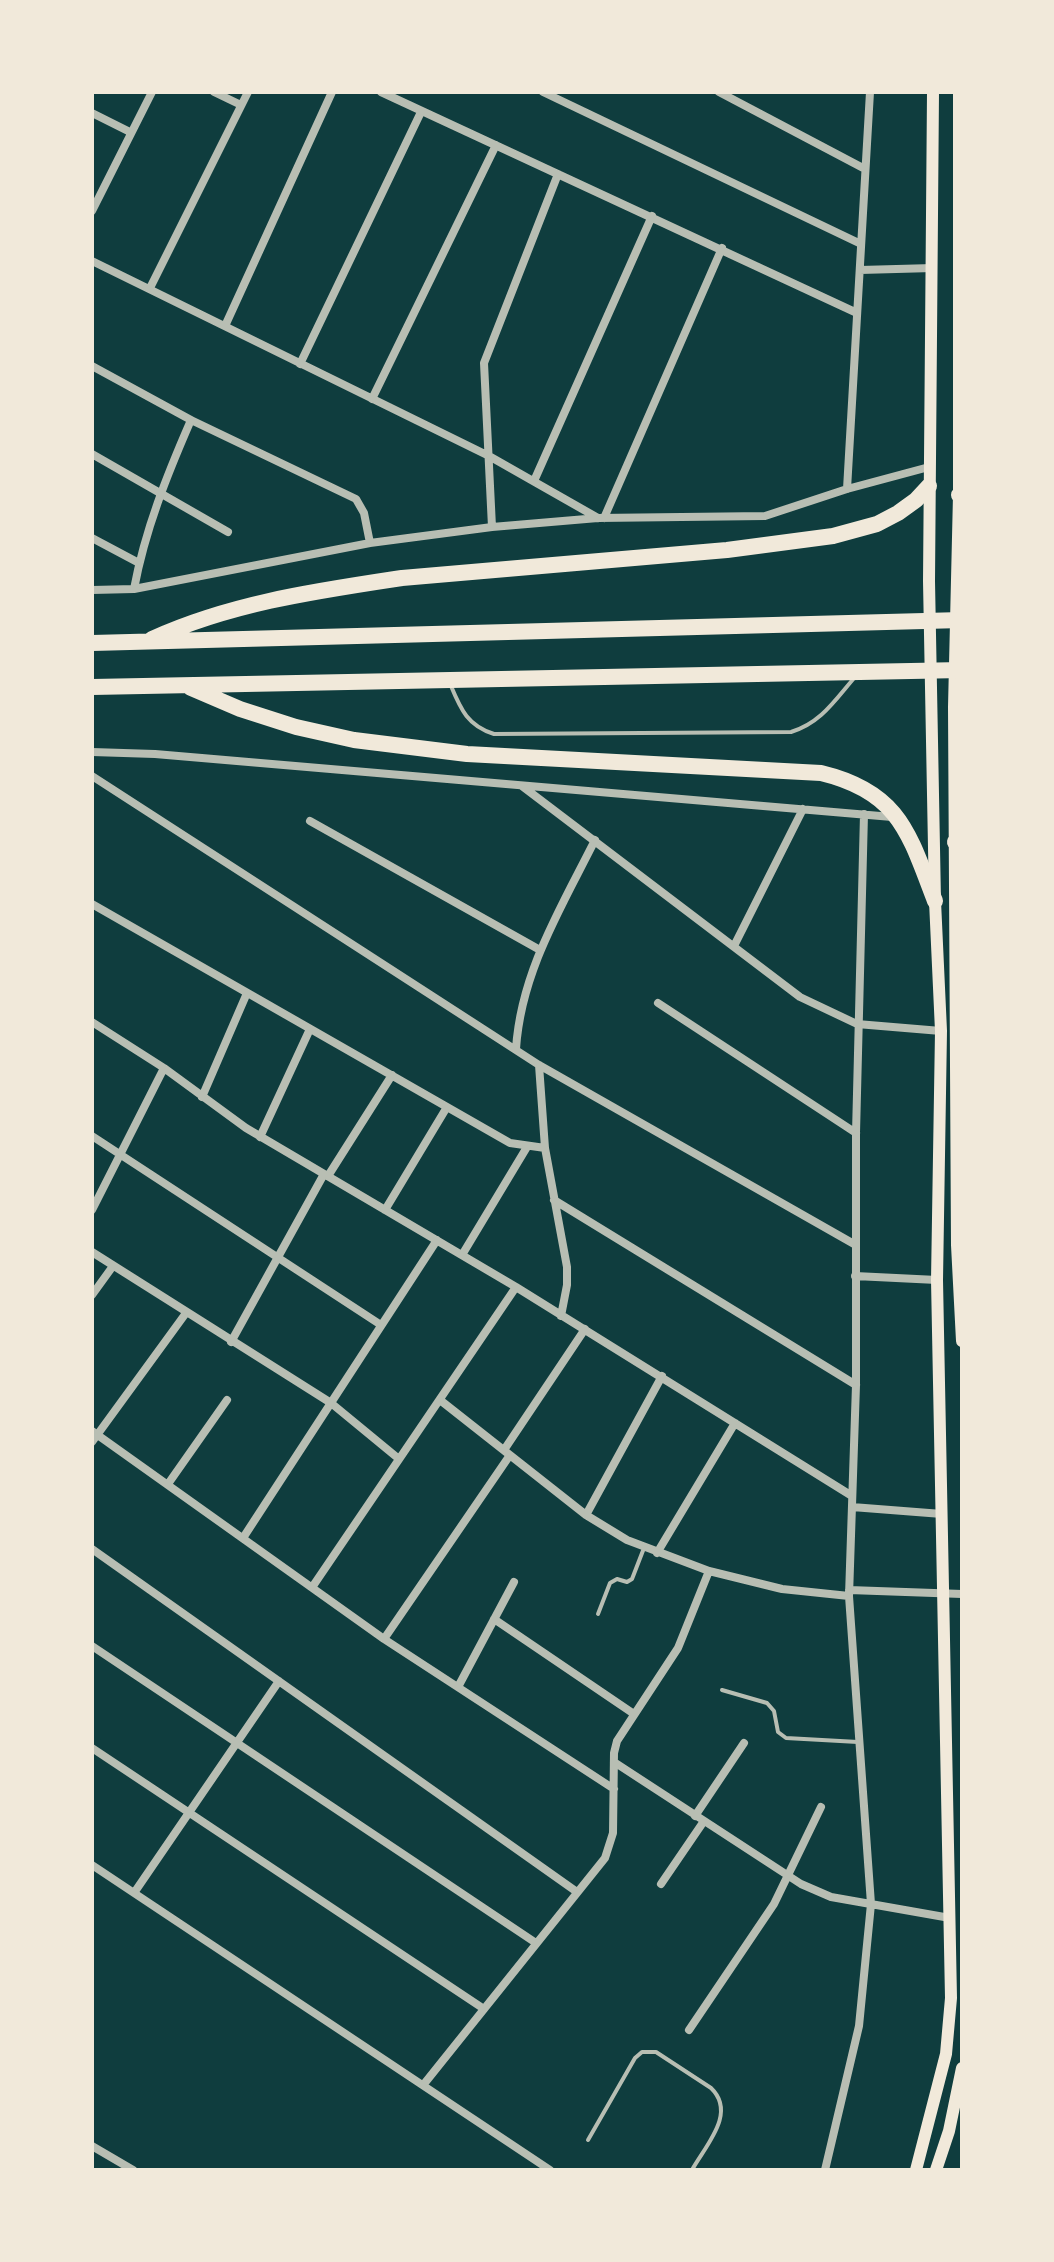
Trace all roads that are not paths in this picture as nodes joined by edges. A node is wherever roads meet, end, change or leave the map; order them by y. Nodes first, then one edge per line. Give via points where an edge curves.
1 (152, 92) edge
2 (214, 92) edge
3 (248, 92) edge
4 (332, 92) edge
5 (381, 92) edge
6 (543, 92) edge
7 (719, 92) edge
8 (870, 92) edge
9 (933, 92) edge
10 (959, 92) edge
11 (241, 105) junction
12 (421, 112) junction
13 (92, 113) edge
14 (961, 126) edge
15 (130, 132) junction
16 (496, 145) junction
17 (865, 169) junction
18 (558, 174) junction
19 (92, 211) edge
20 (652, 216) junction
21 (861, 244) junction
22 (722, 248) junction
23 (92, 261) edge
24 (933, 268) junction
25 (860, 270) junction
26 (960, 271) edge
27 (150, 288) junction
28 (857, 313) junction
29 (225, 326) junction
30 (960, 356) edge
31 (300, 364) junction
32 (92, 366) edge
33 (372, 399) junction
34 (191, 420) junction
35 (92, 454) edge
36 (489, 456) junction
37 (929, 467) junction
38 (534, 481) junction
39 (929, 486) junction
40 (847, 489) junction
41 (159, 494) junction
42 (960, 495) edge
43 (601, 518) junction
44 (492, 527) junction
45 (228, 532) dead end
46 (92, 538) edge
47 (370, 543) junction
48 (139, 563) junction
49 (134, 589) junction
50 (92, 590) edge
51 (962, 620) edge
52 (145, 642) junction
53 (92, 643) edge
54 (962, 670) edge
55 (865, 672) junction
56 (448, 681) junction
57 (186, 686) junction
58 (92, 687) edge
59 (92, 752) edge
60 (92, 776) edge
61 (521, 785) junction
62 (803, 809) junction
63 (864, 814) junction
64 (898, 818) junction
65 (310, 821) dead end
66 (959, 839) edge
67 (595, 840) junction
68 (959, 891) edge
69 (935, 901) junction
70 (92, 904) edge
71 (734, 946) junction
72 (540, 950) junction
73 (959, 965) edge
74 (247, 993) junction
75 (658, 1003) dead end
76 (92, 1022) edge
77 (857, 1024) junction
78 (310, 1029) junction
79 (941, 1031) junction
80 (959, 1037) edge
81 (516, 1049) junction
82 (539, 1065) junction
83 (164, 1068) junction
84 (392, 1075) junction
85 (202, 1097) junction
86 (447, 1107) junction
87 (856, 1133) junction
88 (92, 1136) edge
89 (260, 1137) junction
90 (527, 1147) junction
91 (545, 1148) junction
92 (121, 1153) junction
93 (960, 1159) edge
94 (326, 1175) junction
95 (554, 1200) junction
96 (92, 1210) edge
97 (385, 1210) junction
98 (437, 1240) junction
99 (854, 1244) junction
100 (960, 1245) edge
101 (92, 1252) edge
102 (462, 1255) junction
103 (277, 1259) junction
104 (113, 1266) junction
105 (855, 1276) junction
106 (937, 1280) junction
107 (516, 1287) junction
108 (92, 1295) edge
109 (186, 1313) junction
110 (561, 1316) junction
111 (381, 1325) junction
112 (585, 1329) junction
113 (962, 1341) edge
114 (231, 1342) junction
115 (662, 1376) junction
116 (856, 1385) junction
117 (227, 1400) dead end
118 (440, 1400) junction
119 (331, 1403) junction
120 (735, 1423) junction
121 (93, 1436) edge
122 (507, 1453) junction
123 (399, 1459) junction
124 (168, 1484) junction
125 (852, 1496) junction
126 (852, 1507) junction
127 (942, 1514) junction
128 (586, 1515) junction
129 (243, 1538) junction
130 (644, 1548) junction
131 (92, 1549) edge
132 (657, 1553) junction
133 (709, 1571) junction
134 (514, 1582) dead end
135 (313, 1586) junction
136 (944, 1592) junction
137 (849, 1593) junction
138 (962, 1594) edge
139 (598, 1614) dead end
140 (494, 1619) junction
141 (384, 1639) junction
142 (92, 1646) edge
143 (279, 1681) junction
144 (458, 1687) junction
145 (722, 1690) dead end
146 (634, 1714) junction
147 (859, 1742) junction
148 (237, 1743) junction
149 (744, 1743) dead end
150 (92, 1748) edge
151 (614, 1762) junction
152 (614, 1789) junction
153 (821, 1807) dead end
154 (189, 1812) junction
155 (695, 1816) junction
156 (704, 1821) junction
157 (92, 1865) edge
158 (788, 1875) junction
159 (661, 1884) dead end
160 (577, 1892) junction
161 (134, 1893) junction
162 (871, 1904) junction
163 (950, 1918) junction
164 (536, 1943) junction
165 (484, 2009) junction
166 (689, 2030) dead end
167 (962, 2068) edge
168 (424, 2084) junction
169 (588, 2140) dead end
170 (92, 2146) edge
171 (133, 2170) edge
172 (550, 2170) edge
173 (692, 2170) edge
174 (825, 2170) edge
175 (916, 2170) edge
176 (936, 2170) edge

1 - 15 street
2 - 11 street
3 - 11 street
4 - 29 street
5 - 12 street
6 - 21 street
7 - 17 street
8 - 17 street
9 - 24 main road
10 - 14 main road
11 - 27 street
12 - 16 street
12 - 31 street
13 - 15 street
14 - 26 main road
15 - 19 street
16 - 18 street
16 - 33 street
17 - 21 street
18 - 20 street
18 - 36 street via 484,363
20 - 22 street
20 - 38 street
21 - 25 street
22 - 28 street
22 - 43 street
23 - 27 street
24 - 25 street
24 - 37 main road
25 - 28 street
26 - 30 main road
27 - 29 street
28 - 40 street
29 - 31 street
30 - 42 main road
31 - 33 street
32 - 34 street
33 - 36 street
34 - 41 street
34 - 47 street via 356,499
35 - 41 street
36 - 38 street
36 - 44 street
37 - 39 main road
37 - 40 street
38 - 43 street
39 - 52 highway via 887,519 833,536 354,585 263,601
39 - 69 main road
40 - 43 street via 765,516
41 - 45 street
41 - 48 street
42 - 66 main road via 954,707
43 - 44 street
44 - 47 street
46 - 48 street
47 - 49 street
48 - 49 street
49 - 50 street
51 - 52 highway
52 - 53 highway
54 - 55 highway
55 - 56 highway
55 - 56 lane via 822,715 791,732 494,734 464,717
56 - 57 highway
57 - 58 highway
57 - 64 highway via 282,723 354,740 467,754 821,773 864,788
59 - 61 street
60 - 81 street
61 - 62 street
61 - 67 street
62 - 63 street
62 - 71 street
63 - 64 street
63 - 77 street
64 - 69 highway
65 - 72 street
66 - 68 main road
67 - 71 street
67 - 72 street
68 - 73 main road
69 - 79 main road
70 - 74 street
71 - 77 street via 800,997
72 - 81 street via 526,986
73 - 80 main road
74 - 78 street
74 - 85 street
75 - 87 street
76 - 83 street
77 - 79 street
77 - 87 street
78 - 84 street
78 - 89 street
79 - 106 main road
80 - 93 main road
81 - 82 street
82 - 91 street
82 - 99 street
83 - 85 street
83 - 92 street
84 - 86 street
84 - 94 street
85 - 89 street
86 - 90 street via 510,1143
86 - 97 street
87 - 99 street
88 - 92 street
89 - 94 street
90 - 91 street
90 - 102 street
91 - 95 street
92 - 96 street
92 - 103 street
93 - 100 main road
94 - 97 street
94 - 103 street
95 - 110 street via 567,1267
95 - 116 street
97 - 98 street
98 - 102 street
98 - 111 street
99 - 105 street
100 - 113 main road
101 - 104 street
102 - 107 street
103 - 111 street
103 - 114 street
104 - 108 street
104 - 109 street
105 - 106 street
105 - 116 street
106 - 127 main road
107 - 110 street
107 - 118 street
109 - 114 street
109 - 121 street
110 - 112 street
111 - 119 street
112 - 115 street
112 - 122 street
114 - 119 street
115 - 120 street
115 - 128 street
116 - 125 street
117 - 124 street
118 - 122 street
118 - 123 street
119 - 123 street
119 - 129 street
120 - 125 street
120 - 132 street
121 - 124 street
122 - 128 street
122 - 141 street
123 - 135 street
124 - 129 street
125 - 126 street
126 - 127 street
126 - 137 street
127 - 136 main road
128 - 130 street
129 - 135 street
130 - 132 street
130 - 139 lane via 632,1579 610,1583
131 - 143 street
132 - 133 street
133 - 137 street via 782,1589
133 - 146 street via 678,1648
134 - 140 street
135 - 141 street
136 - 137 street
136 - 138 street
136 - 163 main road
137 - 147 street
140 - 144 street
140 - 146 street
141 - 144 street
142 - 148 street
143 - 148 street
143 - 160 street
144 - 152 street
145 - 147 lane via 767,1703 778,1732 786,1738
146 - 151 street via 617,1741
147 - 162 street
148 - 154 street
148 - 164 street
149 - 155 street
150 - 154 street
151 - 152 street
151 - 155 street
152 - 160 street via 609,1850
153 - 158 street
154 - 161 street
154 - 165 street
155 - 156 street
156 - 158 street
156 - 159 street
157 - 161 street
158 - 162 street via 831,1897
158 - 166 street
160 - 164 street
161 - 168 street
162 - 163 street
162 - 174 street via 859,2026
163 - 175 main road via 946,2054
164 - 165 street
165 - 168 street
167 - 176 main road
168 - 172 street
169 - 173 lane via 635,2058 656,2052 711,2088 723,2106
170 - 171 street

